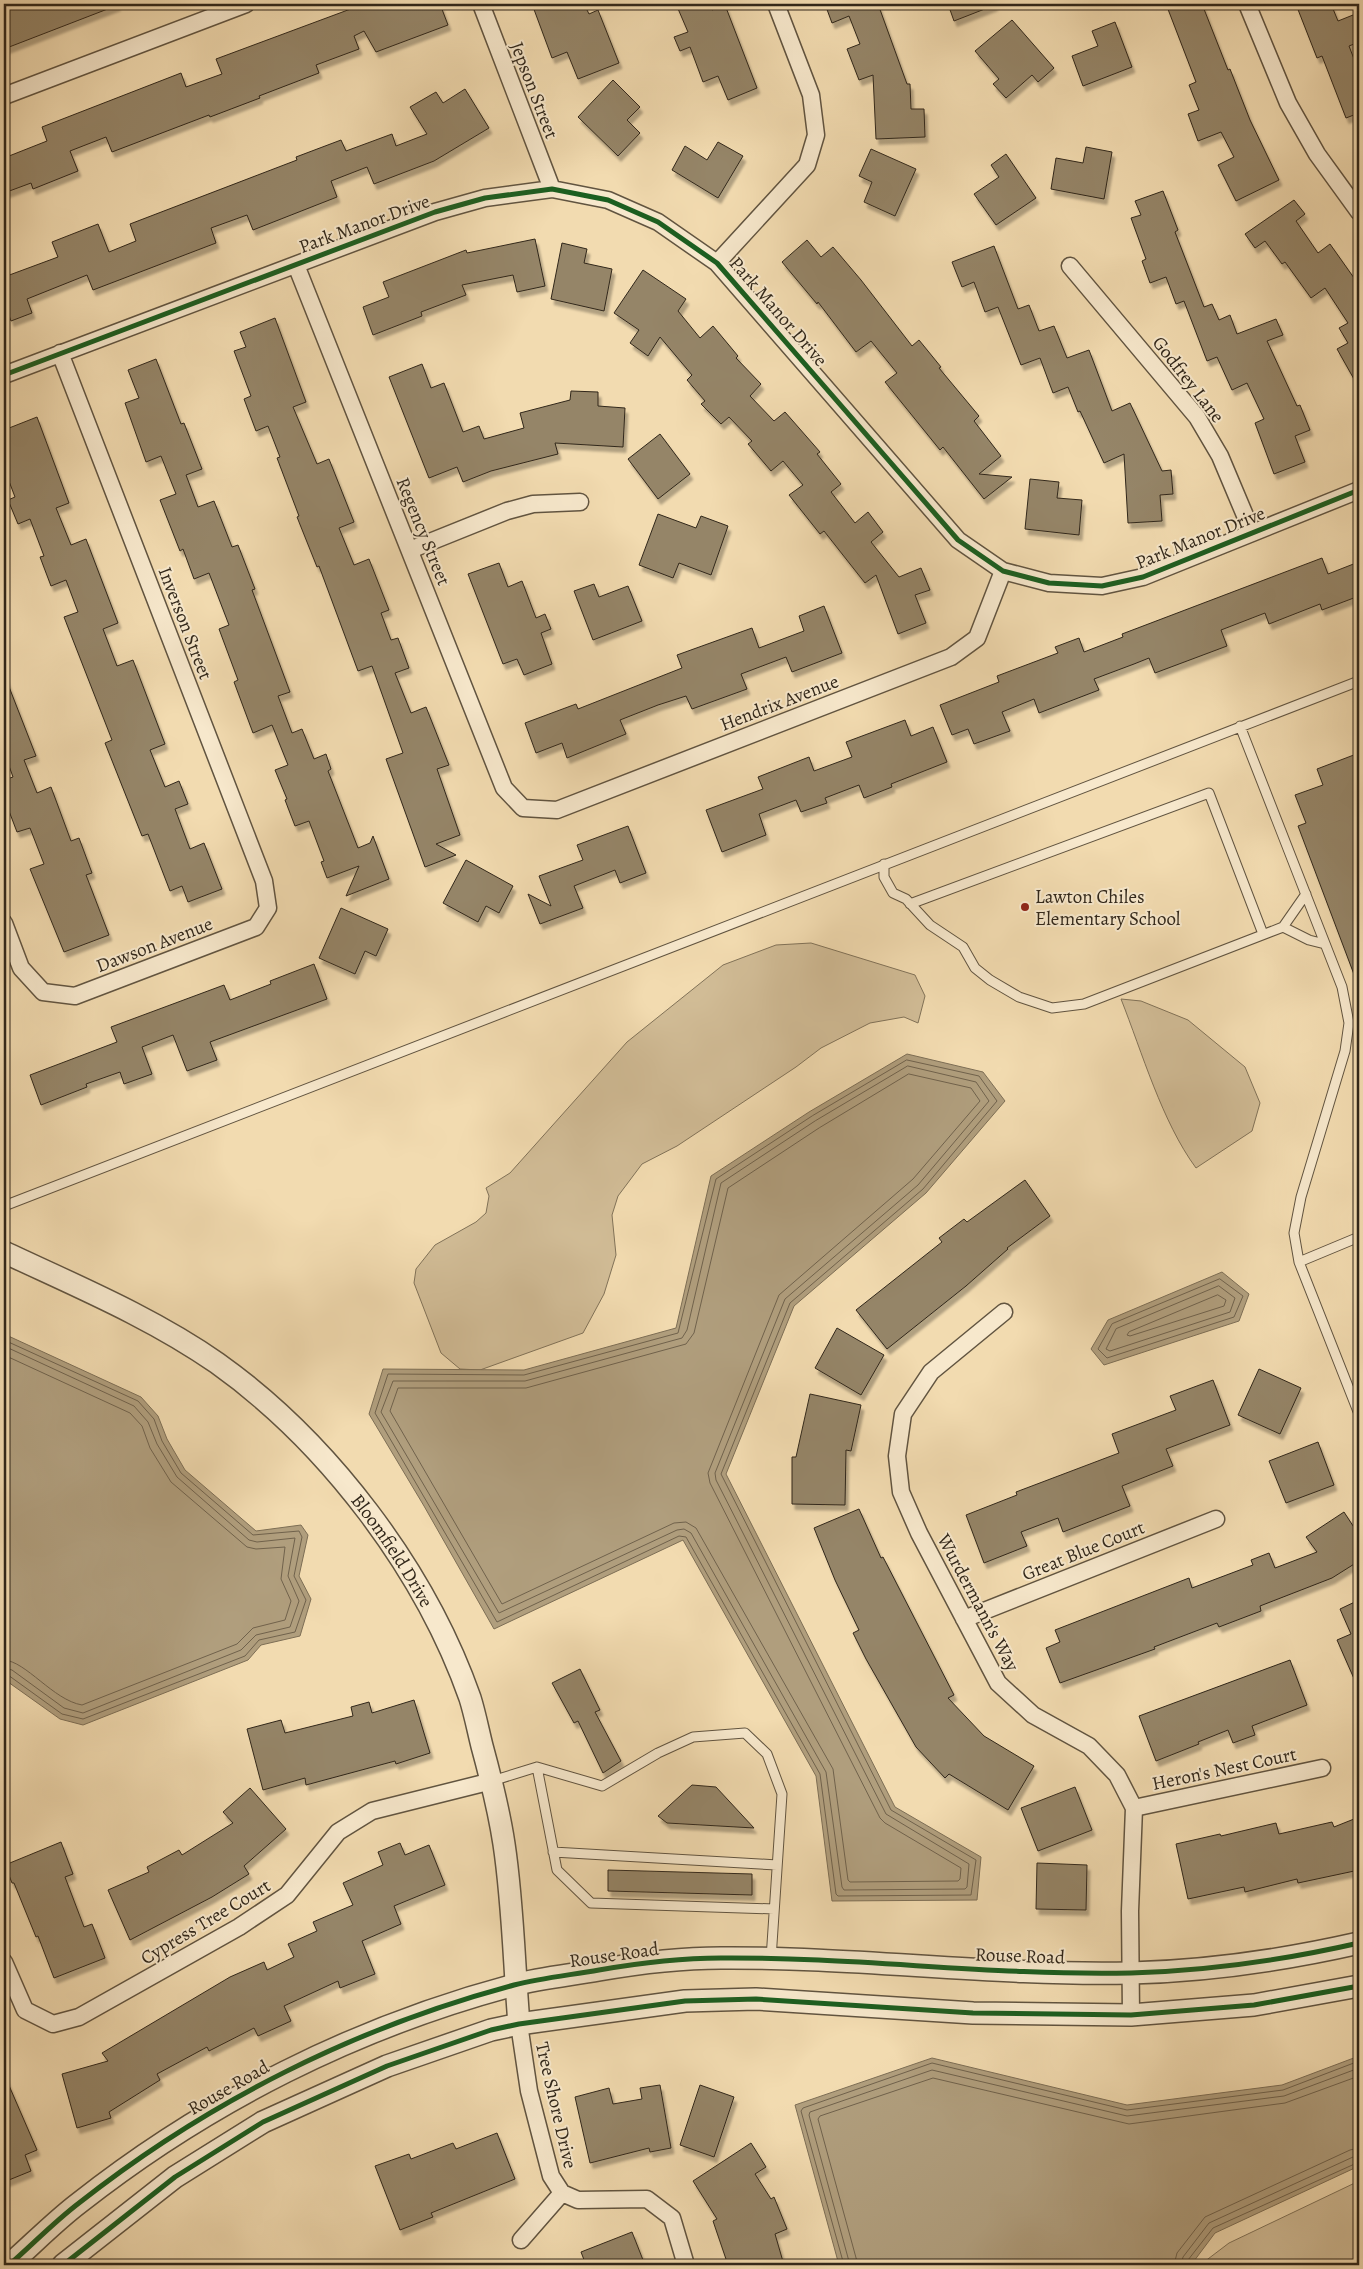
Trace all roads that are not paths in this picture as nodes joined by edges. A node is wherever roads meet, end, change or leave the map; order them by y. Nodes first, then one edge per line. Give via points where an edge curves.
1 (246, 4) edge
2 (482, 4) edge
3 (776, 4) edge
4 (1247, 4) edge
5 (4, 96) edge
6 (552, 190) junction
7 (1359, 212) edge
8 (717, 263) junction
9 (296, 264) junction
10 (1070, 266) dead end
11 (60, 353) junction
12 (4, 375) edge
13 (1359, 490) edge
14 (580, 502) dead end
15 (1252, 532) junction
16 (410, 550) junction
17 (1003, 571) junction
18 (1359, 681) edge
19 (1240, 726) junction
20 (522, 808) joint
21 (884, 864) junction
22 (1306, 894) junction
23 (910, 904) junction
24 (268, 908) joint
25 (4, 923) edge
26 (1284, 927) junction
27 (1263, 934) junction
28 (1325, 944) junction
29 (4, 1206) edge
30 (1359, 1238) edge
31 (4, 1252) edge
32 (1299, 1262) junction
33 (1004, 1312) dead end
34 (1359, 1414) edge
35 (1216, 1518) dead end
36 (964, 1619) junction
37 (537, 1767) junction
38 (1322, 1768) dead end
39 (492, 1782) junction
40 (1134, 1808) junction
41 (553, 1852) junction
42 (777, 1865) junction
43 (774, 1909) junction
44 (1359, 1943) edge
45 (771, 1959) junction
46 (4, 1962) edge
47 (1130, 1973) junction
48 (516, 1985) junction
49 (1359, 1986) edge
50 (1130, 2015) junction
51 (519, 2024) junction
52 (562, 2193) junction
53 (521, 2240) dead end
54 (8, 2265) edge
55 (63, 2265) edge
56 (686, 2265) edge

1 - 5 street
2 - 6 street, Jepson Street
3 - 8 street via 811,95 816,135 808,165
4 - 7 street via 1288,103 1316,154
6 - 8 street, Park Manor Drive via 608,200 658,222
6 - 9 street, Park Manor Drive via 486,198 435,212
8 - 17 street, Park Manor Drive via 958,540
9 - 11 street, Park Manor Drive
9 - 16 street, Regency Street
10 - 15 street, Godfrey Lane via 1197,417 1220,456
11 - 12 street, Park Manor Drive
11 - 24 street, Inverson Street via 264,881
13 - 15 street, Park Manor Drive
14 - 16 street via 533,504 507,511
15 - 17 street, Park Manor Drive via 1143,578 1102,586 1049,583
16 - 20 street, Regency Street via 504,788
17 - 20 street, Hendrix Avenue via 977,638 951,657 557,810
18 - 19 lane
19 - 21 lane
19 - 22 lane
21 - 23 lane via 884,877 893,893
21 - 29 lane
22 - 26 lane
22 - 28 lane
23 - 27 lane via 930,925 963,947 975,968 990,980 1019,997 1052,1008 1084,1004
23 - 27 lane via 1209,793
24 - 25 street, Dawson Avenue via 256,927 75,996 43,992 21,968
26 - 27 lane
26 - 28 lane
28 - 32 lane via 1342,987 1349,1023 1345,1051 1301,1196 1294,1233
30 - 32 lane
31 - 39 street, Bloomfield Drive via 130,1311 217,1363 284,1418 336,1473 382,1529 447,1644 470,1699
32 - 34 lane
33 - 36 street, Wurdermann's Way via 931,1372 903,1414 897,1456 901,1492
35 - 36 street, Great Blue Court
36 - 40 street, Wurdermann's Way via 998,1683 1033,1715 1089,1746 1117,1774
37 - 39 lane
37 - 41 lane
37 - 42 lane via 602,1786 693,1737 745,1733 767,1754 782,1794
38 - 40 street, Heron's Nest Court
39 - 46 street, Cypress Tree Court via 372,1811 338,1832 287,1895 239,1927 79,2017 53,2024 25,2010
39 - 48 street, Bloomfield Drive via 504,1845
40 - 47 street, Wurdermann's Way
41 - 42 lane
41 - 43 lane via 556,1870 591,1903
42 - 43 lane
43 - 45 lane
44 - 47 street, Rouse Road via 1293,1958 1227,1967
45 - 47 street, Rouse Road
45 - 48 street, Rouse Road via 718,1958 638,1964
47 - 50 street, Wurdermann's Way
48 - 51 street, Bloomfield Drive
48 - 54 street, Rouse Road via 391,2026 299,2064 237,2096 77,2204
49 - 50 street via 1254,2005
50 - 51 street via 973,2013 756,1999 685,2001
51 - 52 street, Tree Shore Drive via 529,2091 551,2176
51 - 55 street via 491,2030 387,2066 263,2122 175,2177
52 - 53 street, Tree Shore Drive
52 - 56 street, Tree Shore Drive via 578,2200 647,2199 672,2218

